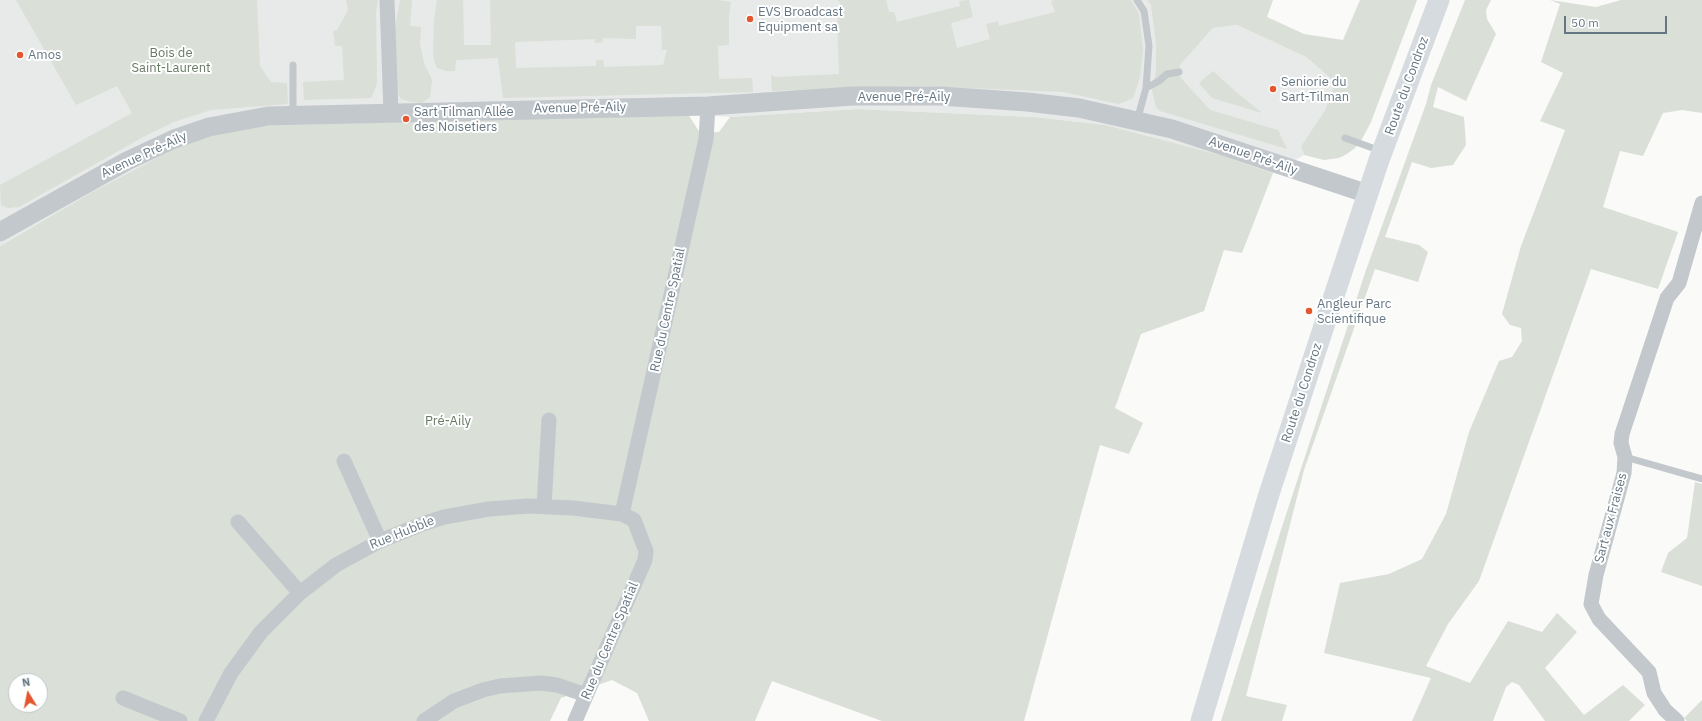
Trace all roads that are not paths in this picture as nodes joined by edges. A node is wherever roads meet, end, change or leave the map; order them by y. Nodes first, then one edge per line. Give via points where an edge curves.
1 (386, 0) edge
2 (1137, 0) edge
3 (1439, 0) edge
4 (292, 65) dead end
5 (1179, 72) dead end
6 (1146, 88) junction
7 (708, 106) junction
8 (391, 112) junction
9 (293, 115) junction
10 (1137, 121) junction
11 (1345, 138) dead end
12 (1382, 151) junction
13 (1368, 194) junction
14 (1702, 203) edge
15 (2, 227) edge
16 (549, 420) dead end
17 (1625, 457) junction
18 (344, 461) dead end
19 (1702, 479) edge
20 (544, 506) junction
21 (622, 514) junction
22 (238, 522) dead end
23 (380, 540) junction
24 (300, 593) junction
25 (586, 695) junction
26 (122, 698) dead end
27 (180, 721) edge
28 (206, 721) edge
29 (424, 721) edge
30 (575, 721) edge
31 (1201, 721) edge
32 (1677, 721) edge

1 - 8 street
2 - 6 lane via 1144,11 1148,46
3 - 12 main road, Route du Condroz
4 - 9 lane
5 - 6 lane via 1167,74 1159,82
6 - 10 lane
7 - 8 street, Avenue Pré-Aily
7 - 10 street, Avenue Pré-Aily via 853,96 941,96 1079,108
7 - 21 street, Rue du Centre Spatial via 706,139
8 - 9 street, Avenue Pré-Aily
9 - 15 street, Avenue Pré-Aily via 268,116 208,127 174,139
10 - 13 street, Avenue Pré-Aily via 1179,131
11 - 12 lane
12 - 13 main road, Route du Condroz
13 - 31 main road, Route du Condroz via 1269,494
14 - 17 street, Sart aux Fraises via 1679,284 1667,298 1622,434 1621,443
16 - 20 street
17 - 19 lane
17 - 32 street, Sart aux Fraises via 1624,473 1596,575 1591,604 1599,619 1649,672 1654,693 1665,710
18 - 23 street
20 - 21 street, Rue Hubble
20 - 23 street, Rue Hubble via 507,506 444,517
21 - 25 street, Rue du Centre Spatial via 634,520 646,551 645,560
22 - 24 street
23 - 24 street, Rue Hubble via 336,565
24 - 28 street, Rue Hubble via 278,613 243,655 221,690
25 - 29 street via 541,683 500,686 454,702
25 - 30 street, Rue du Centre Spatial
26 - 27 street

